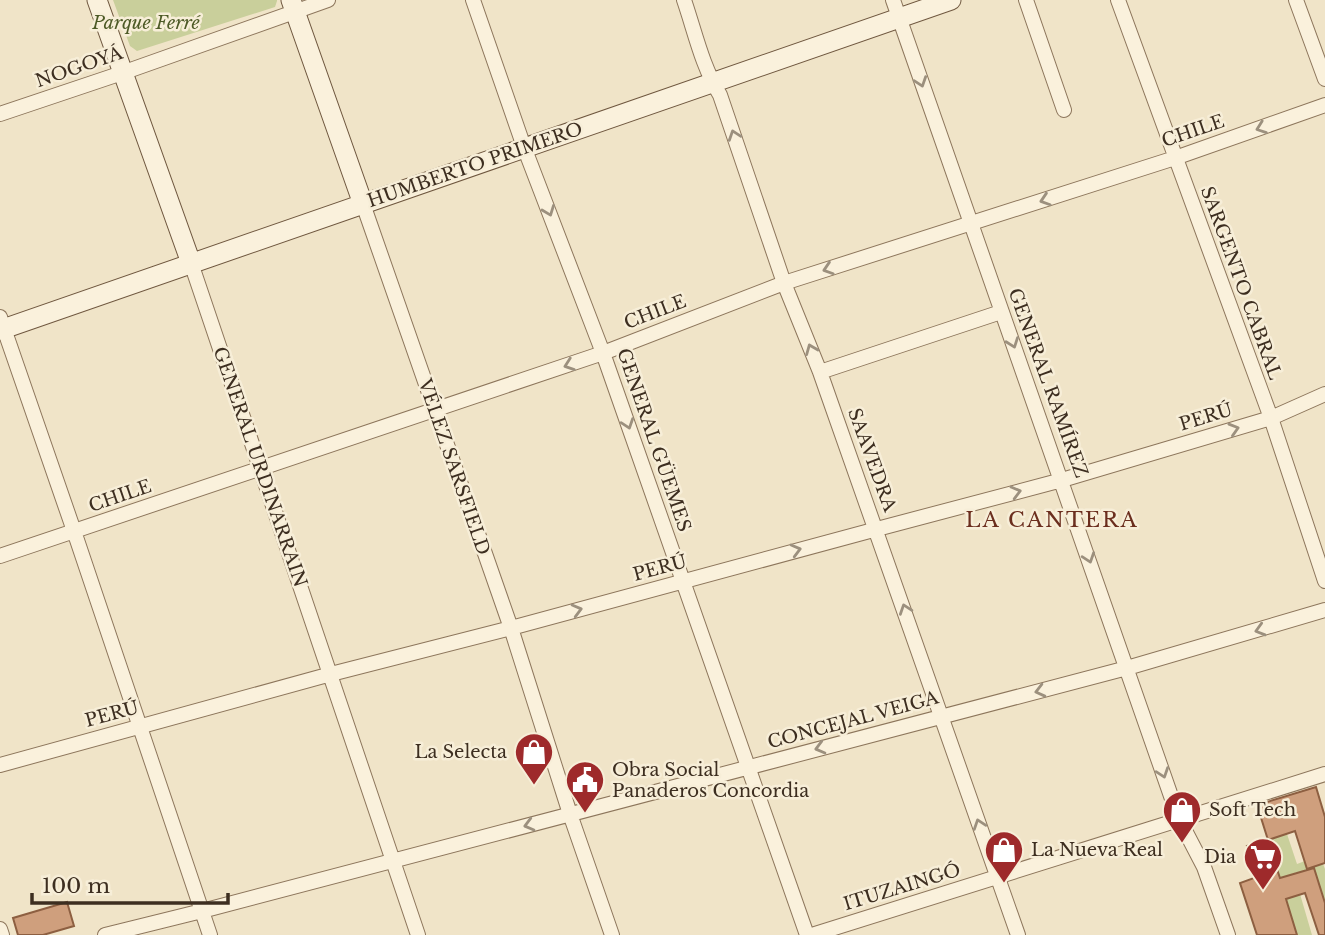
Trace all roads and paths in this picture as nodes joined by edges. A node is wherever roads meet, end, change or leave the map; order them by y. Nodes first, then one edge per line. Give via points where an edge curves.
1 (97, 0) edge
2 (328, 0) edge
3 (473, 0) edge
4 (684, 0) edge
5 (951, 0) edge
6 (1026, 0) edge
7 (1118, 0) edge
8 (1296, 0) edge
9 (293, 6) edge
10 (896, 9) edge
11 (122, 73) junction
12 (1325, 79) edge
13 (713, 83) junction
14 (1325, 105) edge
15 (1064, 110) dead end
16 (0, 114) edge
17 (524, 147) junction
18 (1175, 158) junction
19 (363, 204) junction
20 (970, 224) junction
21 (191, 264) junction
22 (784, 283) junction
23 (1001, 312) junction
24 (1, 325) edge
25 (603, 353) junction
26 (820, 372) junction
27 (1325, 394) edge
28 (435, 410) junction
29 (1271, 418) junction
30 (261, 468) junction
31 (1062, 480) junction
32 (877, 529) junction
33 (75, 531) junction
34 (0, 556) edge
35 (684, 581) junction
36 (1325, 581) edge
37 (1325, 610) edge
38 (511, 628) junction
39 (1127, 668) junction
40 (331, 674) junction
41 (942, 716) junction
42 (140, 727) junction
43 (0, 765) edge
44 (749, 768) junction
45 (1325, 774) edge
46 (570, 814) junction
47 (1179, 819) junction
48 (394, 860) junction
49 (997, 878) junction
50 (202, 911) junction
51 (0, 929) edge
52 (2, 935) edge
53 (105, 935) edge
54 (210, 935) edge
55 (418, 935) edge
56 (612, 935) edge
57 (809, 935) edge
58 (1018, 935) edge
59 (1228, 935) edge

1 - 11 street, GENERAL URDINARRAIN
2 - 9 street, NOGOYÁ
3 - 17 street, GENERAL GÜEMES
4 - 13 street, SAAVEDRA
5 - 10 street, HUMBERTO PRIMERO
6 - 15 street
7 - 18 street, SARGENTO CABRAL
8 - 12 street
9 - 11 street, NOGOYÁ
9 - 19 street, VÉLEZ SARSFIELD
10 - 13 street, HUMBERTO PRIMERO
10 -> 20 street, GENERAL RAMÍREZ
11 - 16 street, NOGOYÁ
11 - 21 street, GENERAL URDINARRAIN
13 - 17 street, HUMBERTO PRIMERO
22 -> 13 street, SAAVEDRA
14 -> 18 street, CHILE
17 - 19 street, HUMBERTO PRIMERO
17 -> 25 street, GENERAL GÜEMES
18 -> 20 street, CHILE
18 - 29 street, SARGENTO CABRAL
19 - 21 street, HUMBERTO PRIMERO
19 - 28 street, VÉLEZ SARSFIELD
20 -> 22 street, CHILE
20 - 23 street, GENERAL RAMÍREZ
21 - 24 street, HUMBERTO PRIMERO
21 - 30 street, GENERAL URDINARRAIN
22 - 25 street, CHILE
26 -> 22 street, SAAVEDRA
23 - 26 street
23 -> 31 street, GENERAL RAMÍREZ
24 - 33 street
25 -> 28 street, CHILE
25 -> 35 street, GENERAL GÜEMES
26 - 32 street, SAAVEDRA
27 - 29 street, PERÚ
28 - 30 street, CHILE
28 - 38 street, VÉLEZ SARSFIELD
31 -> 29 street, PERÚ
29 - 36 street, SARGENTO CABRAL
30 - 33 street, CHILE
30 - 40 street, GENERAL URDINARRAIN
32 -> 31 street, PERÚ
31 -> 39 street, GENERAL RAMÍREZ
35 -> 32 street, PERÚ
41 -> 32 street, SAAVEDRA
33 - 34 street, CHILE
33 - 42 street
38 -> 35 street, PERÚ
35 - 44 street, GENERAL GÜEMES
37 -> 39 street, CONCEJAL VEIGA
38 - 40 street, PERÚ
38 - 46 street, VÉLEZ SARSFIELD
39 -> 41 street, CONCEJAL VEIGA
39 -> 47 street, GENERAL RAMÍREZ
40 - 42 street, PERÚ
40 - 48 street, GENERAL URDINARRAIN
41 -> 44 street, CONCEJAL VEIGA
49 -> 41 street, SAAVEDRA
42 - 43 street, PERÚ
42 - 50 street
44 - 46 street, CONCEJAL VEIGA
44 - 57 street, GENERAL GÜEMES
45 - 47 street, ITUZAINGÓ
46 -> 48 street, CONCEJAL VEIGA
46 - 56 street, VÉLEZ SARSFIELD
47 - 49 street, ITUZAINGÓ
47 - 59 street, GENERAL RAMÍREZ via 1204,867
48 - 50 street, CONCEJAL VEIGA
48 - 55 street, GENERAL URDINARRAIN
49 - 57 street, ITUZAINGÓ
49 - 58 street, SAAVEDRA
50 - 53 street, CONCEJAL VEIGA
50 - 54 street
51 - 52 street

